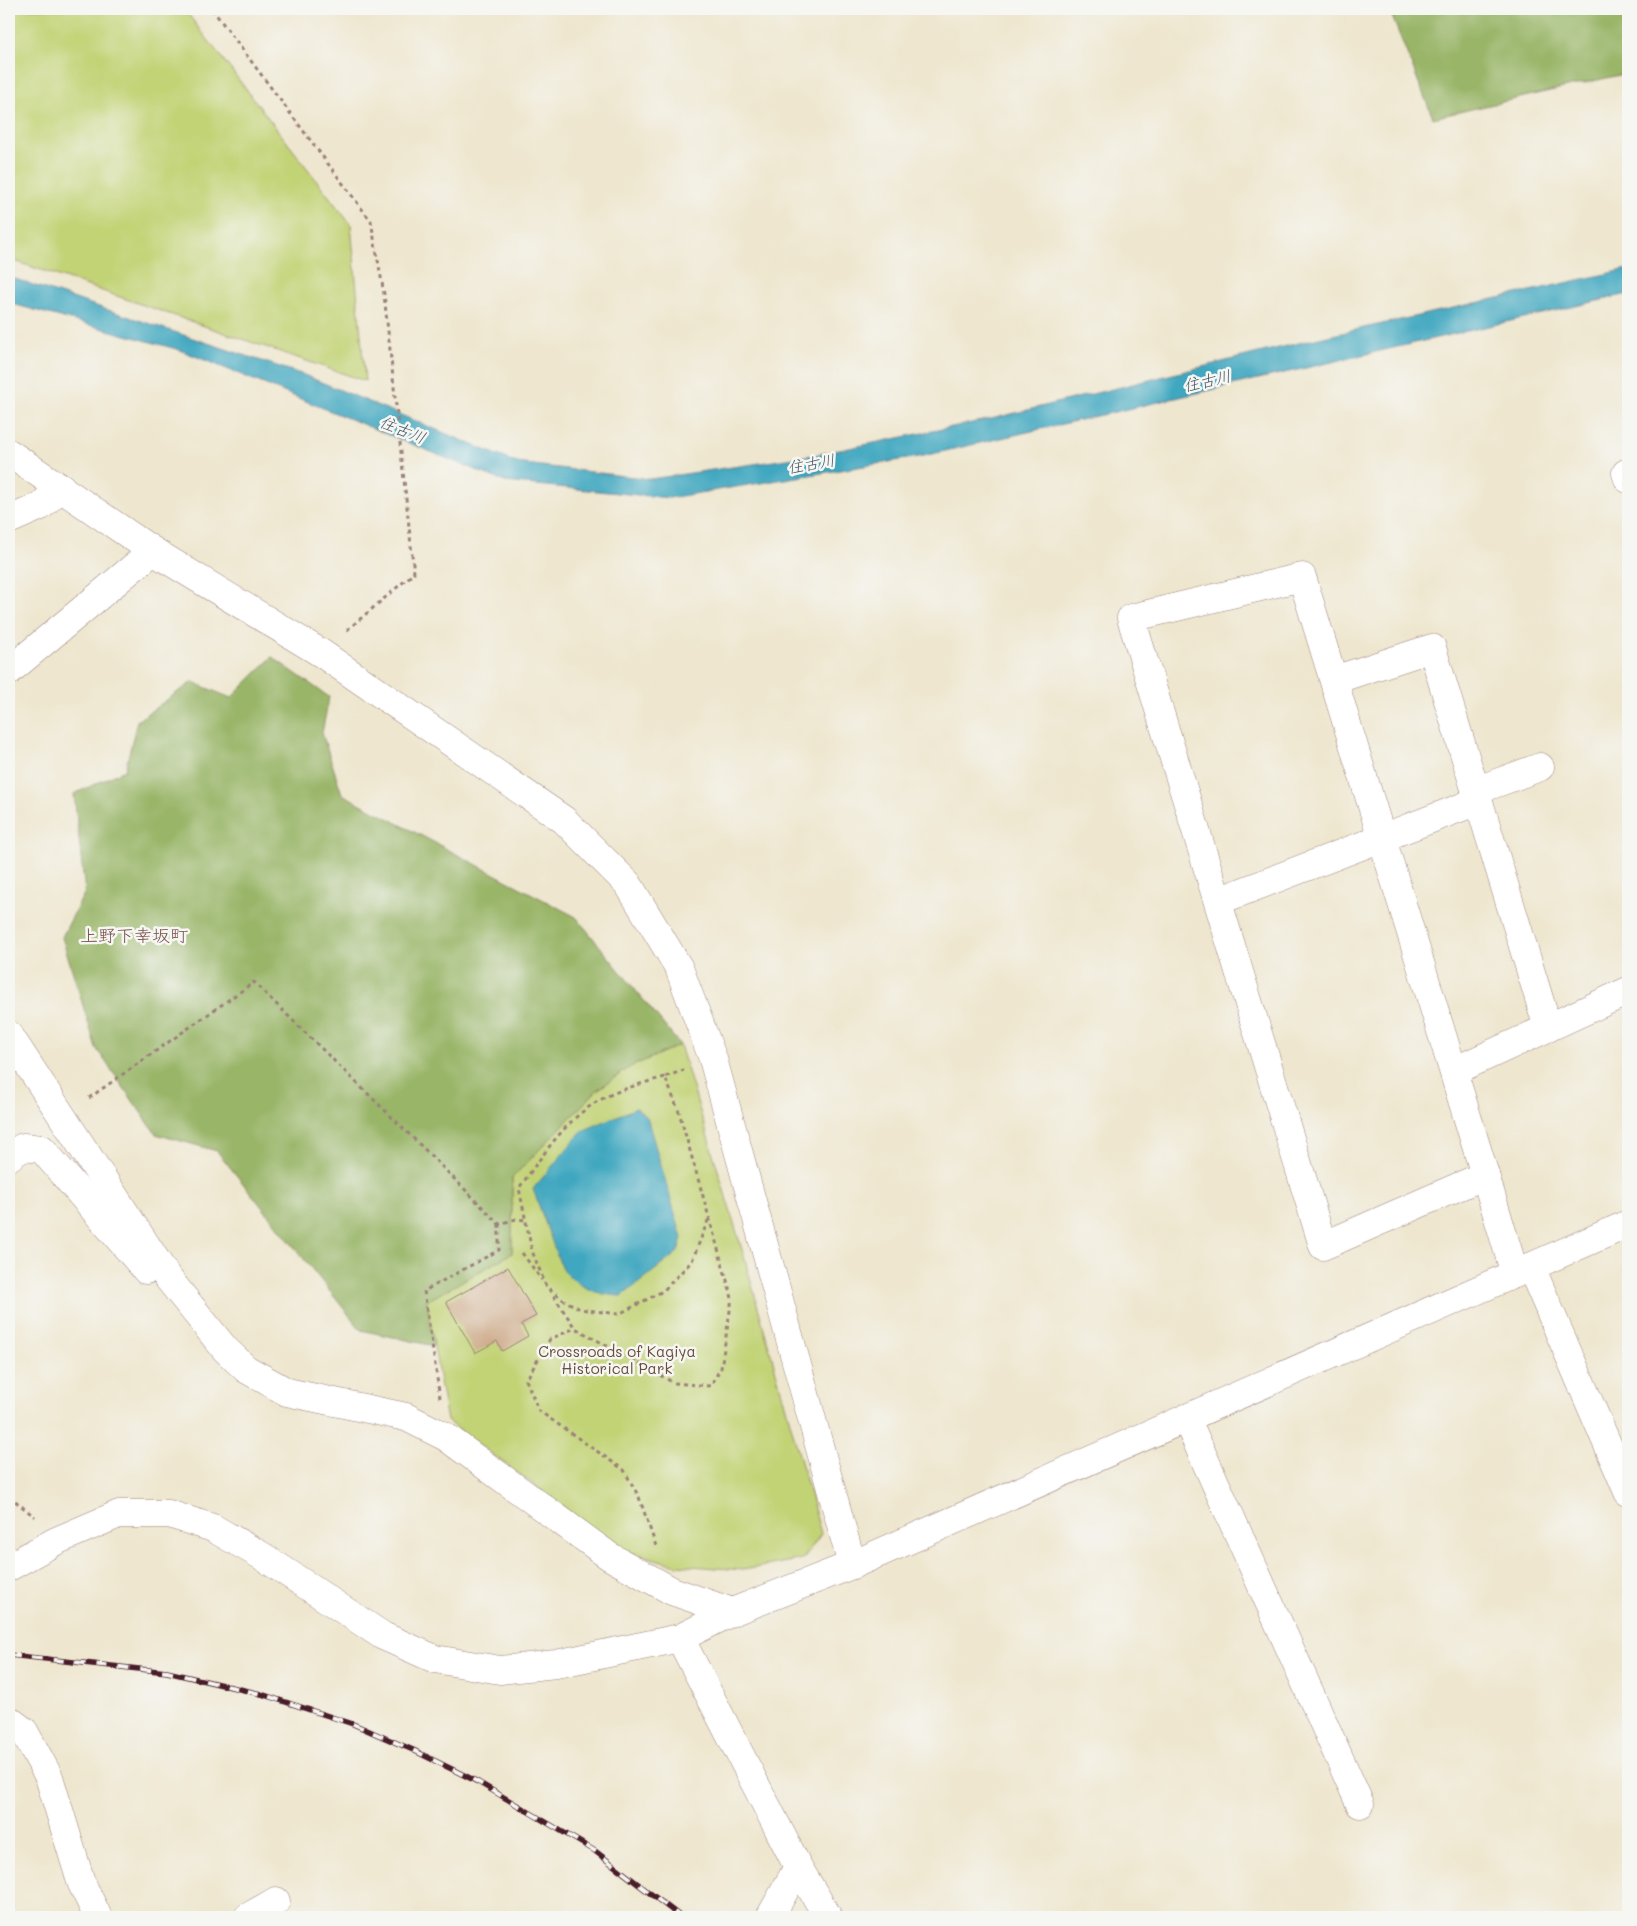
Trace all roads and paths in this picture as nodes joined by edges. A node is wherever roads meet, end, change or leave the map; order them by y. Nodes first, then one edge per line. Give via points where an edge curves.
1 (212, 9) edge
2 (9, 453) edge
3 (61, 487) junction
4 (9, 520) edge
5 (152, 551) junction
6 (321, 653) junction
7 (9, 671) edge
8 (1334, 680) junction
9 (1540, 768) dead end
10 (1476, 796) junction
11 (1382, 838) junction
12 (1218, 901) junction
13 (1628, 991) edge
14 (1548, 1028) junction
15 (9, 1035) edge
16 (713, 1059) junction
17 (1454, 1071) junction
18 (665, 1077) junction
19 (62, 1117) junction
20 (9, 1157) edge
21 (1485, 1175) junction
22 (709, 1217) junction
23 (526, 1220) junction
24 (499, 1224) junction
25 (1628, 1224) edge
26 (522, 1253) dead end
27 (1523, 1270) junction
28 (167, 1277) junction
29 (546, 1286) junction
30 (575, 1328) junction
31 (1186, 1418) junction
32 (446, 1437) junction
33 (1628, 1492) edge
34 (852, 1566) junction
35 (9, 1567) edge
36 (672, 1591) junction
37 (732, 1612) junction
38 (680, 1638) junction
39 (9, 1720) edge
40 (1360, 1804) dead end
41 (798, 1867) junction
42 (276, 1901) dead end
43 (98, 1917) edge
44 (248, 1917) edge
45 (770, 1917) edge
46 (828, 1917) edge

1 - 6 path via 371,222 384,294 414,573
2 - 3 street
3 - 4 street via 41,506
3 - 5 street
5 - 6 street
5 - 7 street
6 - 16 street via 564,820 628,884 678,968
8 - 10 street via 1432,648
8 - 11 street
8 - 12 street via 1302,577 1131,618
9 - 10 street
10 - 11 street
10 - 14 street
11 - 12 street
11 - 17 street
12 - 21 street via 1323,1246
13 - 14 street
14 - 17 street
15 - 19 street
16 - 18 path
16 - 34 street
17 - 21 street
18 - 22 path via 679,1112
18 - 23 path via 599,1100 575,1119 519,1188
19 - 24 path via 254,982
19 - 28 street
20 - 28 street via 23,1148 42,1149 144,1269
21 - 27 street
22 - 29 path via 692,1260 663,1291 618,1314 580,1309
22 - 30 path via 732,1298 721,1368 710,1386 674,1383
23 - 24 path
23 - 29 path via 532,1251
24 - 32 path via 499,1250 424,1291
25 - 27 street
26 - 29 path
27 - 31 street
27 - 33 street
28 - 32 street via 225,1349 246,1369 287,1392 406,1418
29 - 30 path
30 - 36 path via 550,1339 526,1380 539,1411 624,1470 639,1497
31 - 34 street
31 - 40 street
32 - 36 street via 609,1556
34 - 37 street
35 - 38 street via 56,1541 119,1514 169,1514 213,1528 262,1556 383,1636 436,1659 500,1670 556,1664
36 - 37 street
37 - 38 street
38 - 41 street
39 - 43 street via 24,1731 49,1777 81,1882
41 - 45 street
41 - 46 street
42 - 44 street

